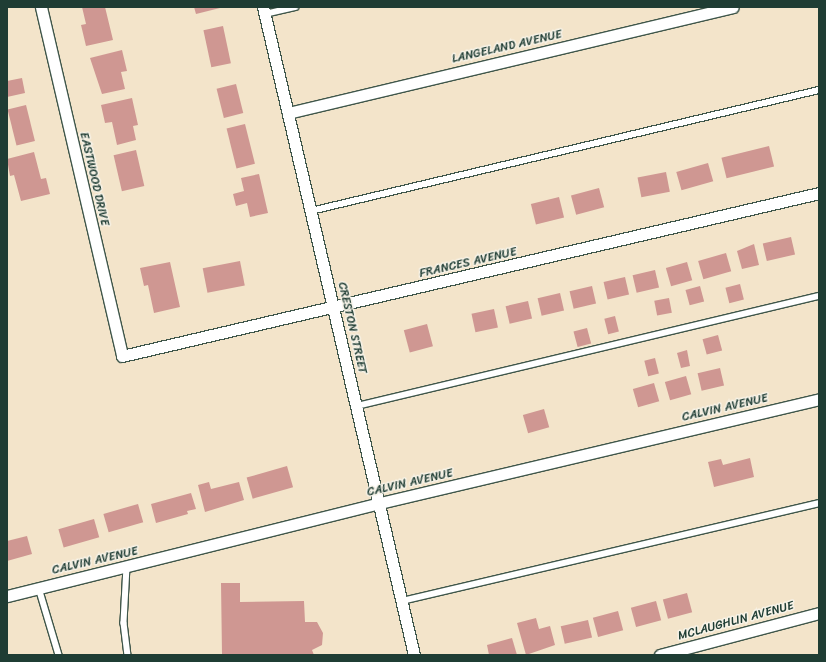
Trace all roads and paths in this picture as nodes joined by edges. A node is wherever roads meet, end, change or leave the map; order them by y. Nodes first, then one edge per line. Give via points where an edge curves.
1 (41, 7) edge
2 (295, 7) edge
3 (733, 7) edge
4 (264, 10) edge
5 (819, 90) edge
6 (288, 113) junction
7 (819, 193) edge
8 (311, 211) junction
9 (819, 296) edge
10 (334, 308) junction
11 (122, 356) joint
12 (819, 399) edge
13 (357, 406) junction
14 (380, 503) junction
15 (819, 503) edge
16 (127, 567) junction
17 (39, 588) junction
18 (7, 596) edge
19 (402, 601) junction
20 (819, 613) edge
21 (59, 655) edge
22 (128, 655) edge
23 (414, 655) edge
24 (660, 655) edge

1 - 11 street, EASTWOOD DRIVE
2 - 4 lane
3 - 6 street, LANGELAND AVENUE
4 - 6 street, CRESTON STREET
5 - 8 lane
6 - 8 street, CRESTON STREET
7 - 10 street, FRANCES AVENUE
8 - 10 street, CRESTON STREET
9 - 13 lane
10 - 11 street, FRANCES AVENUE
10 - 13 street, CRESTON STREET
12 - 14 street, CALVIN AVENUE
13 - 14 street, CRESTON STREET
14 - 16 street, CALVIN AVENUE
14 - 19 street, CRESTON STREET
15 - 19 lane
16 - 17 street, CALVIN AVENUE
16 - 22 lane via 124,623
17 - 18 street, CALVIN AVENUE
17 - 21 lane
19 - 23 street, CRESTON STREET
20 - 24 street, MCLAUGHLIN AVENUE

